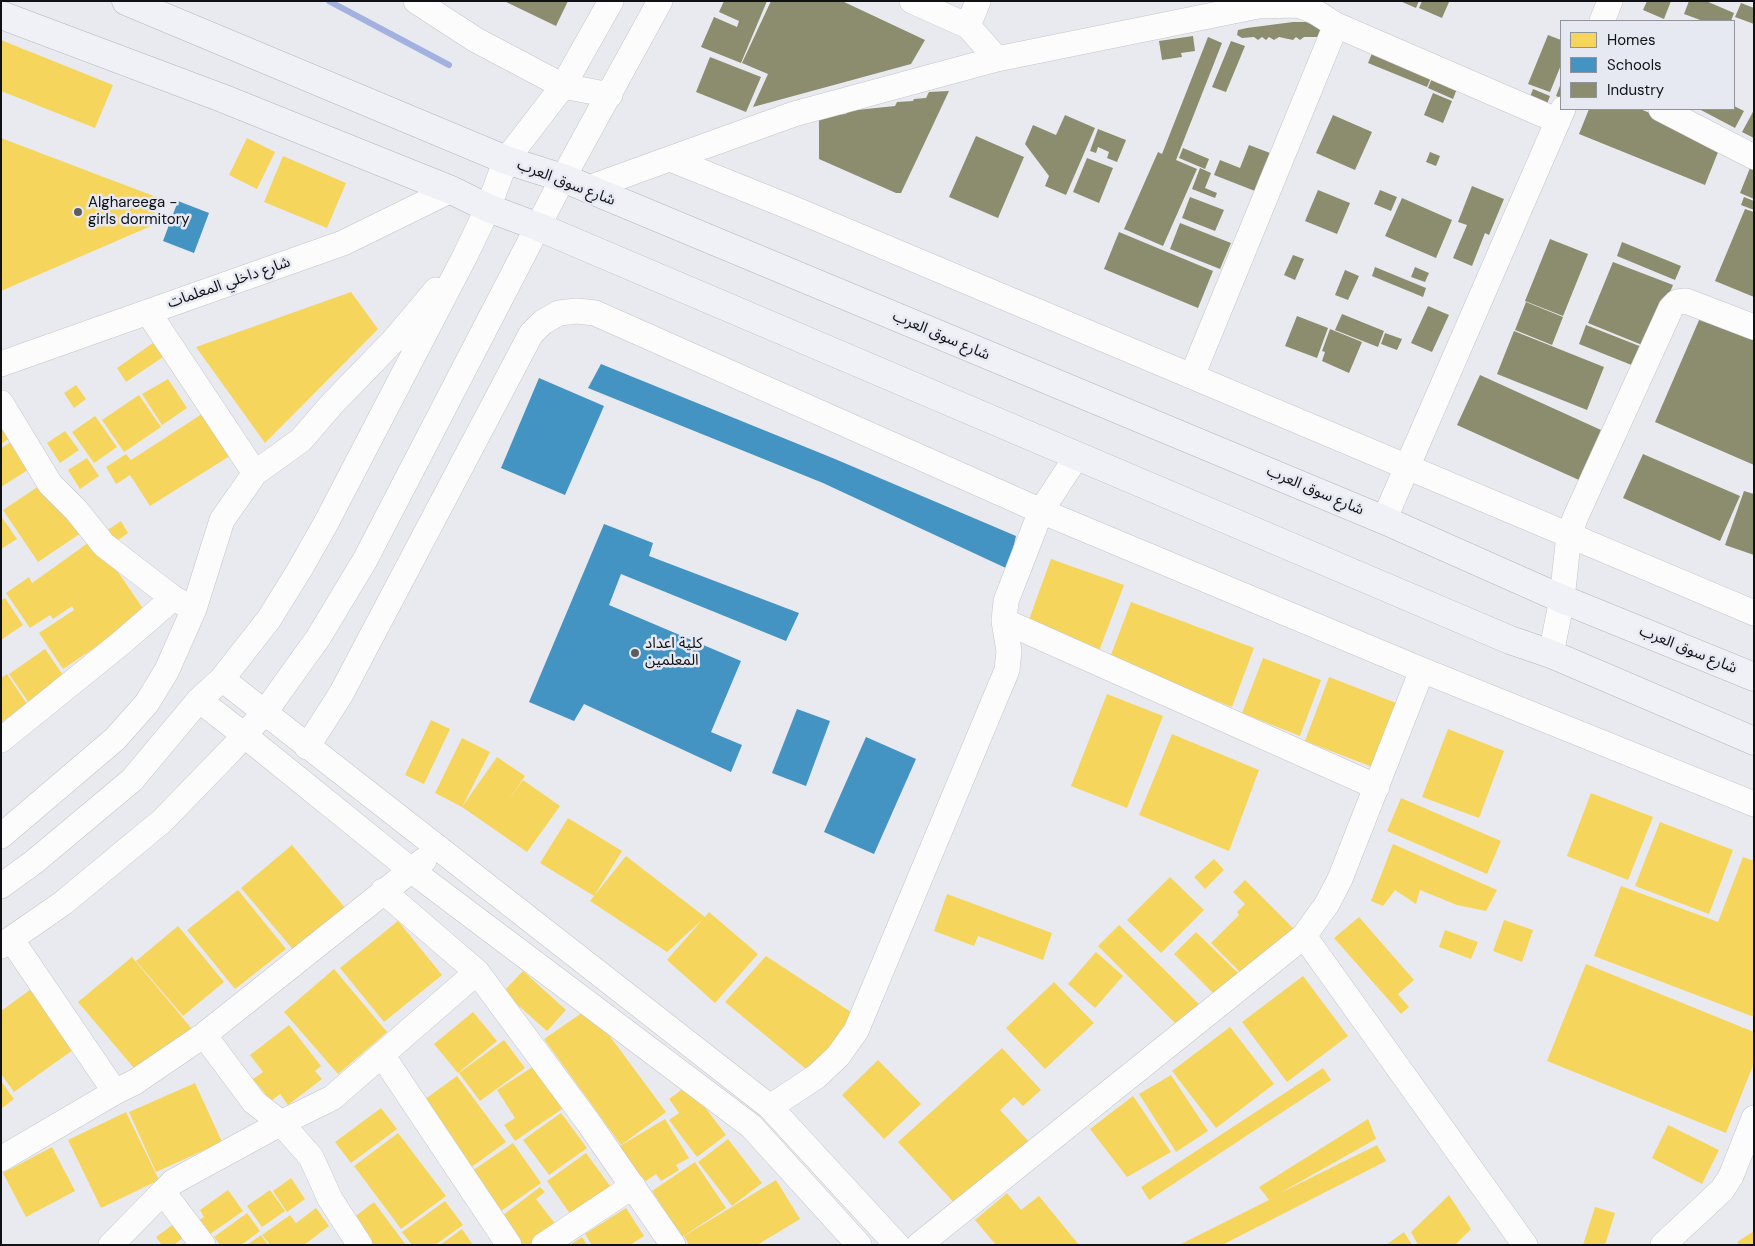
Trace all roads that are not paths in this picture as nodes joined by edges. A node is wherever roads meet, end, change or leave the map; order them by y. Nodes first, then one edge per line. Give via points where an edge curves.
1 (126, 1) edge
2 (416, 1) edge
3 (610, 1) edge
4 (660, 1) edge
5 (912, 1) edge
6 (978, 1) edge
7 (1610, 1) edge
8 (1, 15) edge
9 (1602, 20) edge
10 (1336, 25) junction
11 (968, 26) junction
12 (998, 59) junction
13 (563, 86) junction
14 (610, 95) junction
15 (1663, 110) edge
16 (1561, 115) edge
17 (1754, 157) edge
18 (670, 159) junction
19 (506, 160) junction
20 (575, 184) junction
21 (451, 190) junction
22 (488, 208) junction
23 (539, 227) junction
24 (465, 256) junction
25 (148, 312) junction
26 (1754, 327) edge
27 (1, 364) edge
28 (1192, 376) junction
29 (1, 403) edge
30 (1078, 456) junction
31 (1406, 466) junction
32 (255, 473) junction
33 (1042, 511) junction
34 (1384, 520) junction
35 (1569, 534) junction
36 (172, 598) junction
37 (1562, 599) junction
38 (194, 609) junction
39 (1754, 613) edge
40 (1004, 621) junction
41 (1550, 654) junction
42 (1422, 670) junction
43 (1754, 677) edge
44 (222, 679) junction
45 (200, 700) junction
46 (265, 712) junction
47 (244, 735) junction
48 (1, 740) edge
49 (1754, 741) edge
50 (307, 747) junction
51 (1377, 787) junction
52 (1754, 804) edge
53 (3, 828) edge
54 (439, 847) junction
55 (411, 870) junction
56 (1, 886) edge
57 (383, 891) junction
58 (1304, 936) junction
59 (6, 943) edge
60 (477, 972) junction
61 (204, 1035) junction
62 (382, 1055) junction
63 (115, 1092) junction
64 (770, 1106) junction
65 (1754, 1118) edge
66 (281, 1122) junction
67 (1, 1159) edge
68 (633, 1186) junction
69 (163, 1192) junction
70 (858, 1203) junction
71 (837, 1221) junction
72 (111, 1245) edge
73 (203, 1245) edge
74 (360, 1245) edge
75 (509, 1245) edge
76 (544, 1245) edge
77 (673, 1245) edge
78 (859, 1245) edge
79 (897, 1245) edge
80 (919, 1245) edge
81 (1525, 1245) edge
82 (1663, 1245) edge

1 - 19 main road, شارع سوق العرب
2 - 13 street via 476,40
3 - 13 street
4 - 14 street
5 - 11 street
6 - 11 street
7 - 9 street
8 - 21 main road via 222,98
10 - 12 street via 1298,5 1258,6
10 - 16 street
10 - 28 street
11 - 12 street
12 - 18 street via 794,114
13 - 14 street
13 - 19 street
14 - 20 street
15 - 17 street
16 - 31 street
18 - 20 street
18 - 28 street
19 - 20 main road, شارع سوق العرب
19 - 22 street
20 - 23 street
20 - 34 main road, شارع سوق العرب
21 - 22 main road
21 - 25 street, شارع داخلي المعلمات via 343,243
22 - 23 main road
22 - 24 street
23 - 30 main road
23 - 46 street via 365,560 318,638
24 - 32 street via 394,340 300,440
24 - 44 street via 300,569 269,619
25 - 27 street, شارع داخلي المعلمات
25 - 32 street
26 - 35 street via 1686,301 1677,302 1671,308
28 - 31 street
29 - 36 street via 50,484 104,545
30 - 33 street
30 - 41 main road via 1510,640
31 - 34 street
31 - 35 street
32 - 38 street via 222,520
33 - 40 street via 1006,601
33 - 42 street
33 - 50 street via 595,313 559,313 531,334 341,694
34 - 37 main road, شارع سوق العرب
35 - 37 street
35 - 39 street
36 - 38 street
36 - 48 street
37 - 41 street
37 - 43 main road, شارع سوق العرب
38 - 53 street via 167,670 147,703 115,739
40 - 51 street
40 - 64 street via 1009,651 1007,670 856,1031 838,1056 817,1076
41 - 49 main road
42 - 51 street
42 - 52 street
44 - 45 street
44 - 46 street
45 - 47 street
45 - 56 street via 132,780
46 - 47 street
46 - 50 street
47 - 55 street
47 - 59 street via 162,821 63,904
50 - 54 street
51 - 58 street via 1336,887
54 - 55 street
54 - 64 street
55 - 57 street
55 - 71 street via 751,1126
57 - 60 street
57 - 61 street
58 - 80 street
58 - 81 street
59 - 63 street
60 - 62 street
60 - 68 street
61 - 63 street
61 - 66 street via 254,1102
62 - 66 street via 332,1098
62 - 75 street
63 - 67 street
64 - 70 street
65 - 82 street via 1731,1176 1722,1190
66 - 69 street via 173,1182
66 - 74 street via 311,1157 330,1198
68 - 76 street
68 - 77 street
69 - 72 street
69 - 73 street
70 - 71 street
70 - 79 street
71 - 78 street

